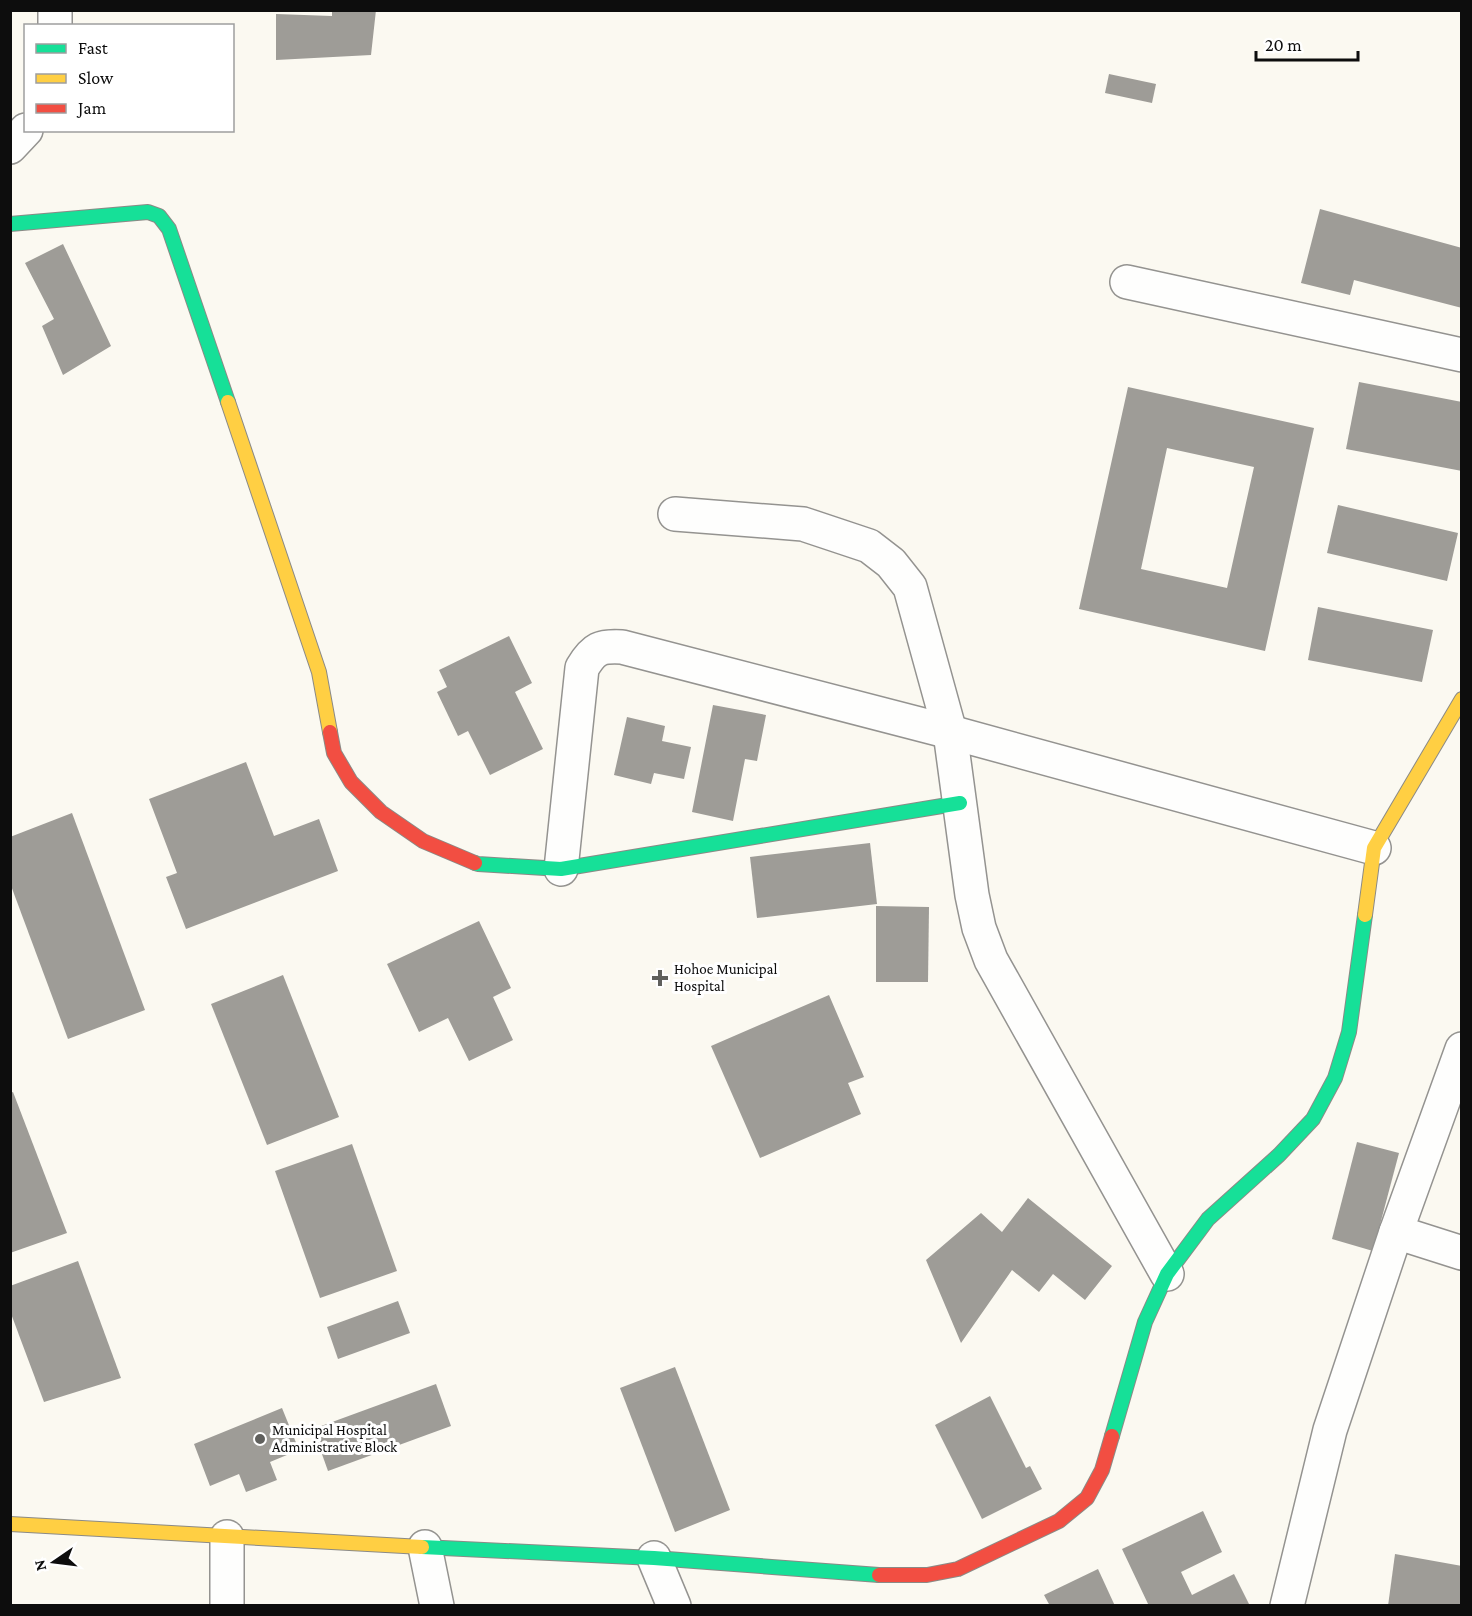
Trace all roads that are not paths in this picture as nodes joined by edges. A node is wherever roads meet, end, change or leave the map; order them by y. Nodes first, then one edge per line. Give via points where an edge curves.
1 (24, 132) edge
2 (10, 147) edge
3 (10, 224) edge
4 (1127, 282) dead end
5 (1461, 355) edge
6 (675, 514) dead end
7 (1461, 699) edge
8 (950, 732) junction
9 (960, 804) junction
10 (1374, 848) junction
11 (561, 869) junction
12 (1461, 1049) edge
13 (1396, 1232) junction
14 (1461, 1253) edge
15 (1167, 1274) junction
16 (10, 1524) edge
17 (227, 1537) junction
18 (425, 1547) junction
19 (654, 1558) junction
20 (227, 1605) edge
21 (437, 1605) edge
22 (674, 1605) edge
23 (1287, 1605) edge

1 - 2 street
3 - 11 street via 148,212 159,216 169,229 319,672 334,753 351,782 381,812 423,842 478,864
4 - 5 street
6 - 8 street via 802,524 869,546 891,563 910,587
7 - 10 street
8 - 9 street
8 - 10 street
8 - 11 street via 622,646 607,646 591,653 582,668
9 - 11 street
9 - 15 street via 972,895 991,960
10 - 15 street via 1349,1032 1335,1078 1313,1119 1208,1219
12 - 13 street
13 - 14 street
13 - 23 street via 1330,1430
15 - 19 street via 1145,1322 1102,1470 1086,1498 1059,1521 958,1569 927,1575
16 - 17 street
17 - 18 street
17 - 20 street
18 - 19 street
18 - 21 street
19 - 22 street

